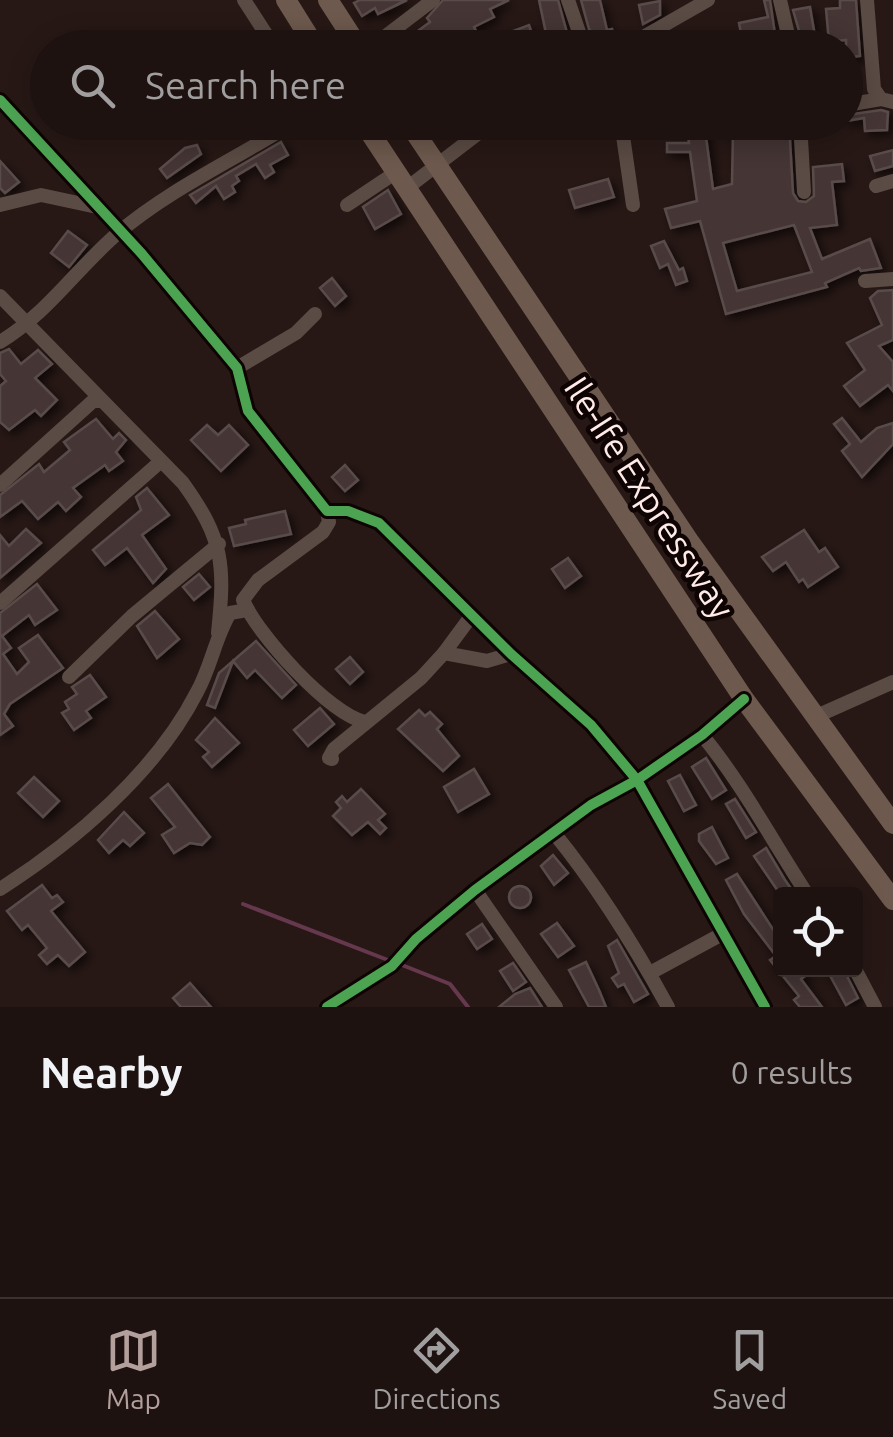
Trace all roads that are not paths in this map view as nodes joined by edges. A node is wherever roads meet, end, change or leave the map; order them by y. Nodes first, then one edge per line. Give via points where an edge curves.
1 (244, 0) edge
2 (286, 0) edge
3 (328, 0) edge
4 (433, 0) edge
5 (568, 0) edge
6 (708, 0) edge
7 (780, 0) edge
8 (867, 0) edge
9 (263, 30) edge
10 (305, 30) edge
11 (347, 30) edge
12 (394, 30) edge
13 (580, 30) edge
14 (656, 30) edge
15 (787, 30) edge
16 (0, 100) edge
17 (887, 101) edge
18 (30, 133) edge
19 (36, 140) edge
20 (264, 140) edge
21 (375, 140) edge
22 (420, 140) edge
23 (469, 140) edge
24 (623, 140) edge
25 (801, 140) edge
26 (435, 164) junction
27 (401, 181) junction
28 (893, 181) edge
29 (876, 186) dead end
30 (804, 192) dead end
31 (0, 205) edge
32 (348, 205) dead end
33 (634, 205) dead end
34 (98, 208) junction
35 (121, 230) junction
36 (893, 279) edge
37 (866, 281) dead end
38 (519, 288) junction
39 (0, 296) edge
40 (486, 310) junction
41 (315, 314) dead end
42 (29, 325) junction
43 (0, 342) edge
44 (237, 368) junction
45 (100, 401) junction
46 (160, 462) junction
47 (0, 485) edge
48 (327, 511) junction
49 (219, 544) junction
50 (0, 603) edge
51 (247, 610) junction
52 (472, 615) junction
53 (218, 633) junction
54 (444, 652) junction
55 (511, 654) junction
56 (69, 677) dead end
57 (893, 682) edge
58 (744, 698) junction
59 (819, 715) junction
60 (364, 722) junction
61 (702, 735) junction
62 (332, 760) dead end
63 (638, 780) junction
64 (893, 824) edge
65 (554, 833) junction
66 (802, 887) edge
67 (0, 889) edge
68 (475, 890) junction
69 (893, 900) edge
70 (724, 933) junction
71 (650, 973) junction
72 (858, 977) edge
73 (355, 988) junction
74 (327, 1007) edge
75 (360, 1007) edge
76 (556, 1007) edge
77 (668, 1007) edge
78 (765, 1007) edge
79 (875, 1007) edge

1 - 9 street
2 - 10 highway
3 - 11 highway
4 - 12 street
5 - 13 street
6 - 14 street
7 - 15 street
8 - 17 street via 874,89
16 - 18 street
19 - 34 street
20 - 35 street
21 - 27 highway, Ile-Ife Expressway
22 - 26 highway, Ile-Ife Expressway
23 - 26 street
24 - 33 street
25 - 30 street
26 - 27 street
26 - 38 highway, Ile-Ife Expressway
27 - 32 street
27 - 40 highway, Ile-Ife Expressway
28 - 29 street
31 - 34 street via 41,195
34 - 35 street
35 - 42 street
35 - 44 street
36 - 37 street
38 - 40 highway
38 - 59 highway, Ile-Ife Expressway via 689,540
39 - 42 street
40 - 58 highway, Ile-Ife Expressway
41 - 44 street
42 - 43 street
42 - 45 street
44 - 48 street via 248,412
45 - 46 street
45 - 47 street
46 - 49 street via 199,506
46 - 50 street
48 - 51 street via 323,532 258,580 243,600
48 - 52 street via 379,523
49 - 53 street via 224,571
49 - 56 street
51 - 53 street via 230,613
51 - 60 street via 328,703
52 - 54 street
52 - 55 street
53 - 67 street via 199,690 172,734 102,810
54 - 55 street via 487,661
54 - 60 street
55 - 63 street via 591,725
57 - 59 street
58 - 61 street
58 - 69 highway, Ile-Ife Expressway
59 - 64 highway, Ile-Ife Expressway
60 - 62 street via 334,749
61 - 63 street
61 - 66 street
63 - 65 street
63 - 70 street
65 - 68 street
65 - 71 street via 592,879
68 - 73 street via 392,966
68 - 76 street
70 - 71 street
70 - 78 street
71 - 77 street
72 - 79 street
73 - 74 street
73 - 75 street

